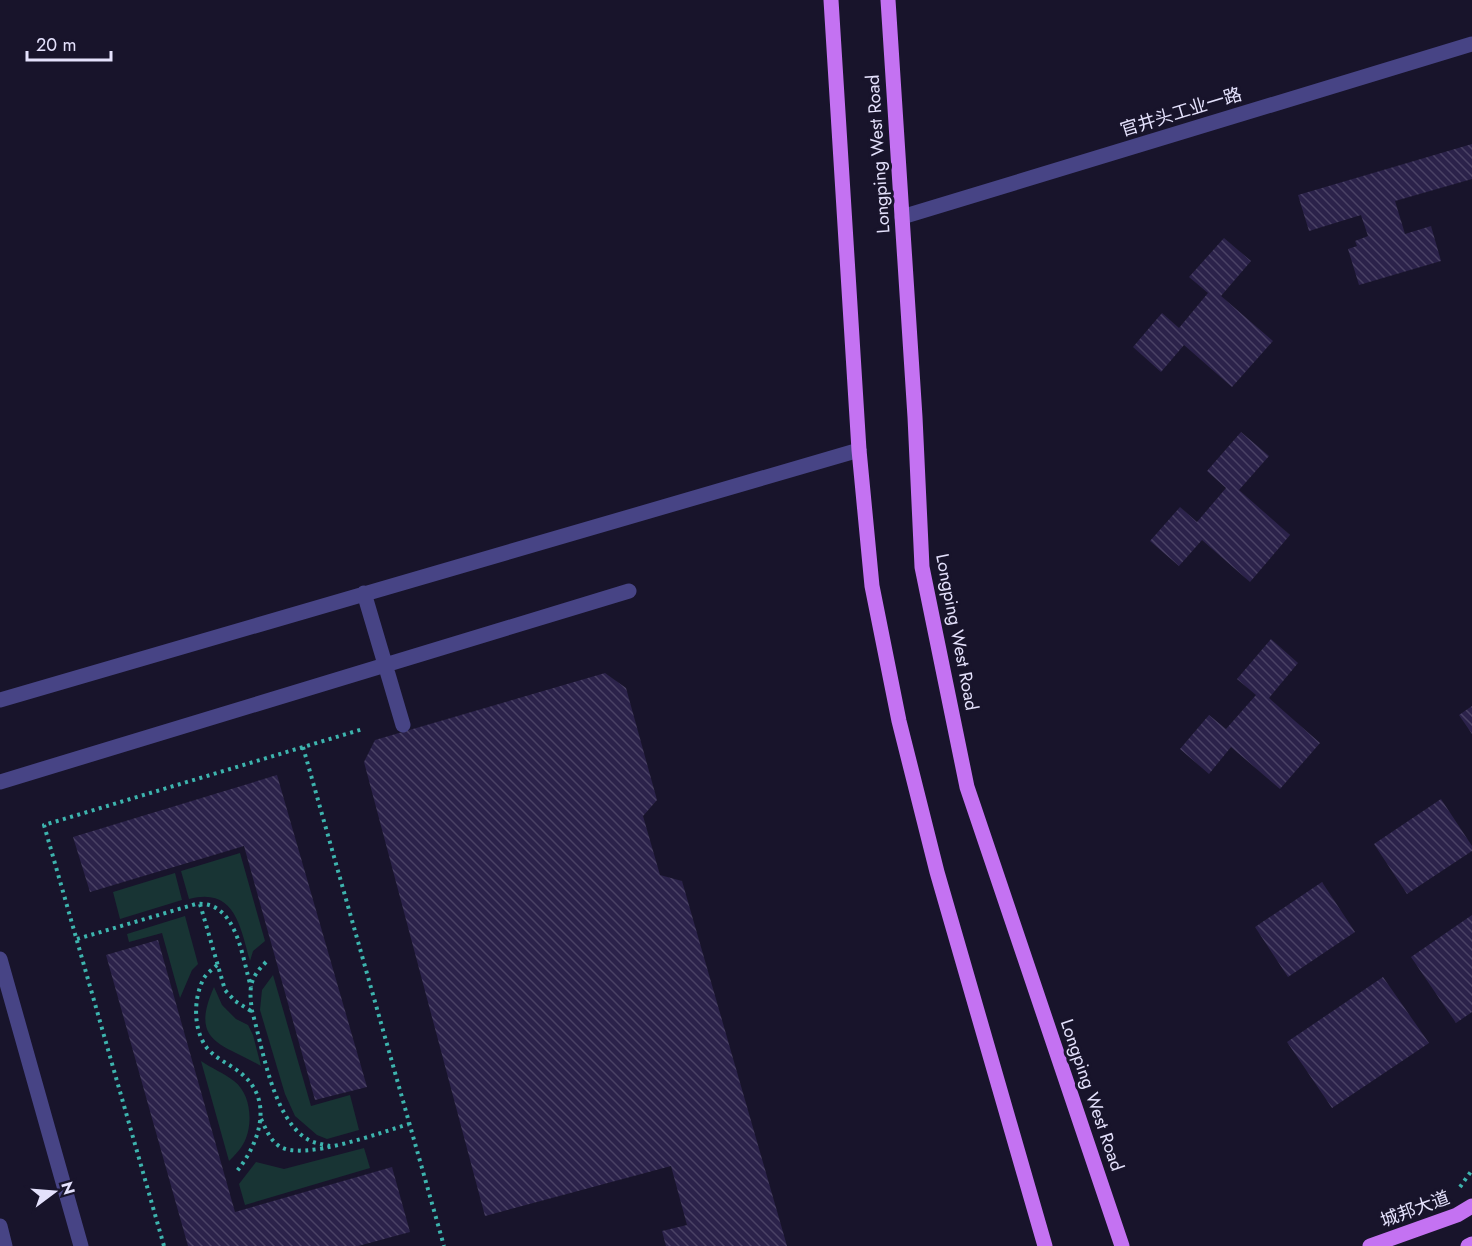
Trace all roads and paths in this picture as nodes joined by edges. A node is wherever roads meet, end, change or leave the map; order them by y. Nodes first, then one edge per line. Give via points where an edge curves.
1 (831, 0) edge
2 (888, 0) edge
3 (1472, 45) edge
4 (902, 217) junction
5 (859, 450) junction
6 (629, 591) dead end
7 (364, 593) junction
8 (385, 664) junction
9 (0, 700) edge
10 (403, 724) dead end
11 (363, 729) dead end
12 (303, 747) junction
13 (0, 782) edge
14 (200, 904) junction
15 (76, 939) junction
16 (0, 959) edge
17 (266, 962) dead end
18 (218, 965) junction
19 (250, 987) junction
20 (252, 1011) junction
21 (261, 1118) junction
22 (409, 1124) junction
23 (330, 1146) junction
24 (237, 1171) dead end
25 (1472, 1206) edge
26 (0, 1226) edge
27 (5, 1246) edge
28 (81, 1246) edge
29 (164, 1246) edge
30 (444, 1246) edge
31 (1045, 1246) edge
32 (1122, 1246) edge
33 (1370, 1246) edge

1 - 5 main road, Longping West Road
2 - 4 main road, Longping West Road
3 - 4 street, 官井头工业一路
4 - 32 main road, Longping West Road via 922,567 967,787
5 - 7 street
5 - 31 main road, Longping West Road via 872,586 899,721
6 - 8 street
7 - 8 street
7 - 9 street
8 - 10 street
8 - 13 street
11 - 12 path
12 - 15 path via 44,825
12 - 22 path
14 - 15 path
14 - 18 path
14 - 19 path via 219,910 231,922
15 - 29 path
16 - 28 street
17 - 19 path via 256,971
18 - 20 path via 229,995
18 - 21 path via 205,977 199,992 195,1009 198,1029 206,1047 251,1083
19 - 20 path
20 - 23 path via 284,1114 305,1138
21 - 23 path via 268,1135 279,1146 298,1152
21 - 24 path via 254,1145
22 - 23 path
22 - 30 path
25 - 33 main road, 城邦大道
26 - 27 street

